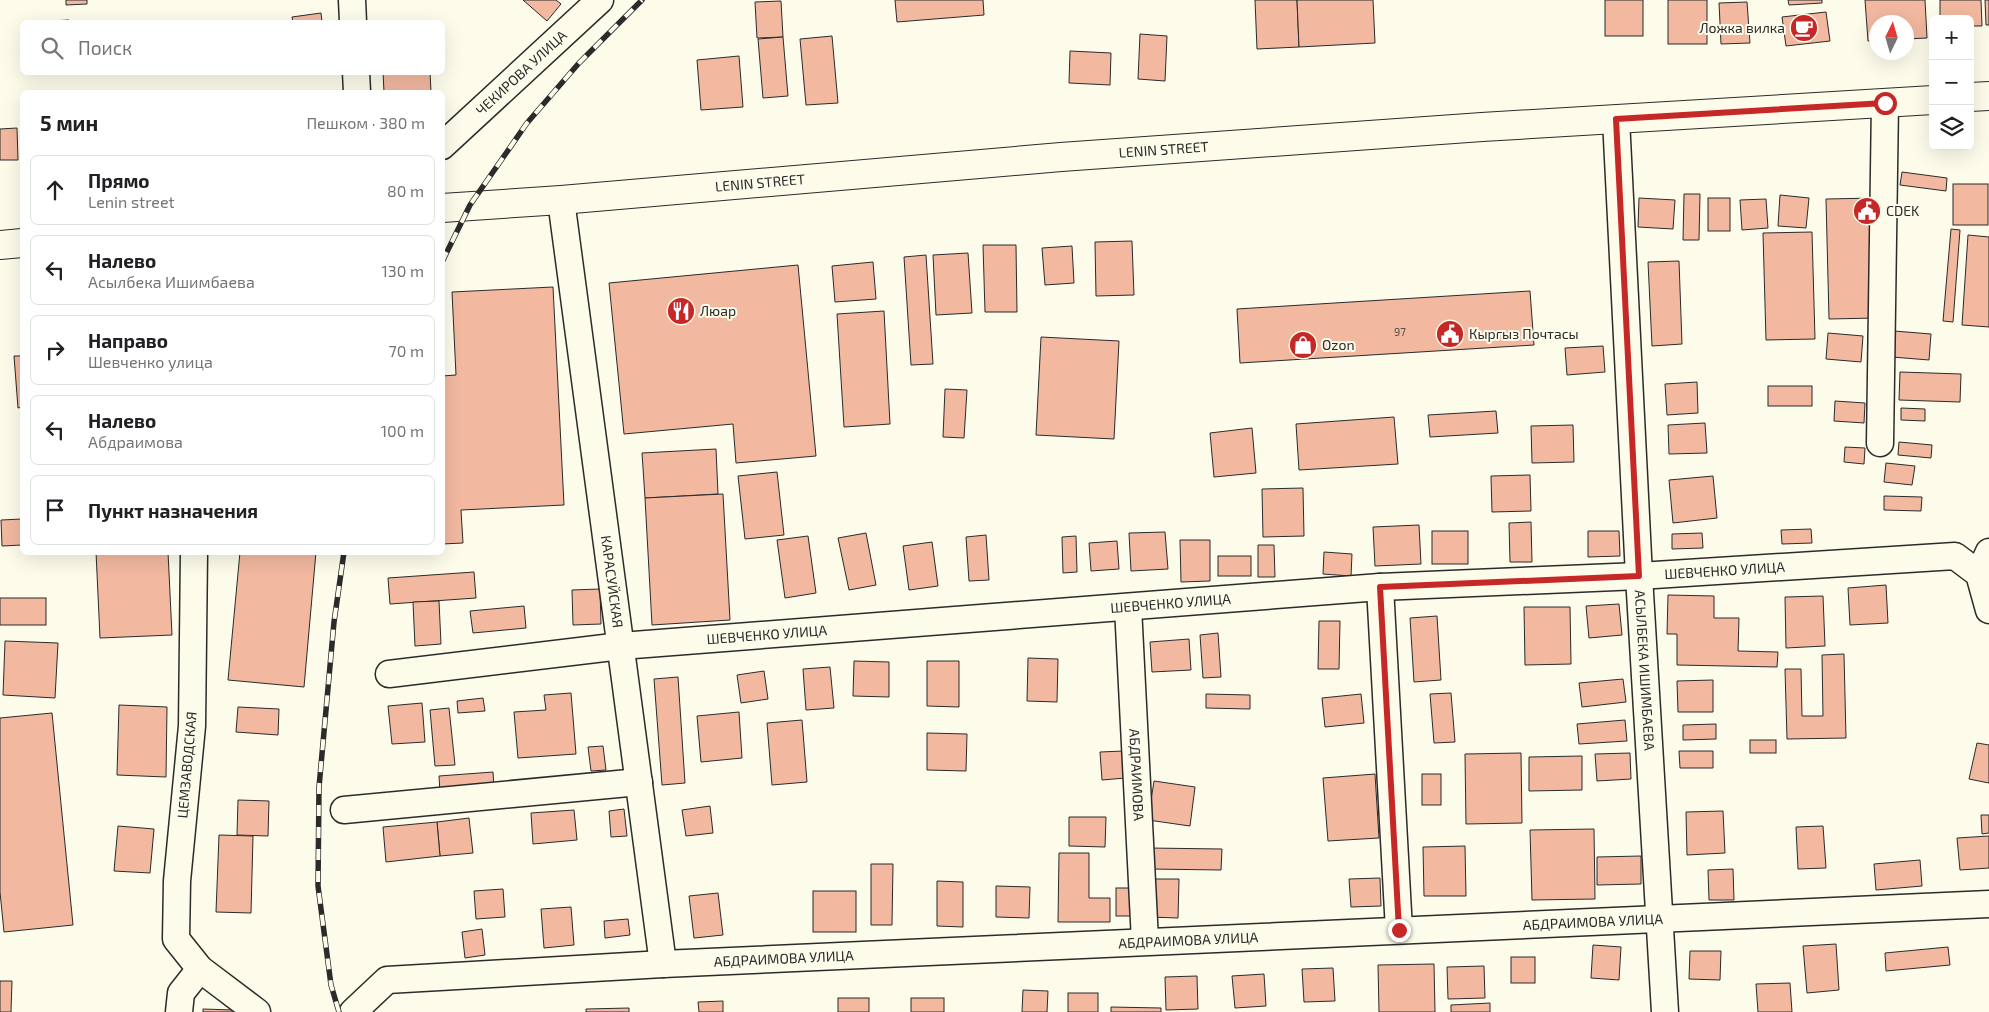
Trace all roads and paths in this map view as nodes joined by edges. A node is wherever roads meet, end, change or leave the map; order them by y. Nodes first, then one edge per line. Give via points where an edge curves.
1 (352, 0) edge
2 (600, 0) edge
3 (353, 20) edge
4 (356, 75) edge
5 (357, 90) edge
6 (1989, 96) edge
7 (1974, 97) edge
8 (1929, 100) edge
9 (1885, 103) junction
10 (1616, 119) junction
11 (445, 143) edge
12 (561, 200) junction
13 (445, 208) edge
14 (20, 243) edge
15 (0, 245) edge
16 (1880, 443) dead end
17 (194, 555) edge
18 (1984, 563) edge
19 (1639, 576) junction
20 (1380, 587) junction
21 (1128, 607) junction
22 (1989, 610) edge
23 (621, 646) junction
24 (390, 674) dead end
25 (639, 782) junction
26 (344, 810) dead end
27 (1989, 904) edge
28 (1660, 918) junction
29 (1399, 930) junction
30 (1145, 941) junction
31 (663, 964) junction
32 (200, 969) junction
33 (179, 1012) edge
34 (257, 1012) edge
35 (353, 1012) edge
36 (1665, 1012) edge

1 - 3 street
2 - 11 street, ЧЕКИРОВА УЛИЦА
4 - 5 street
6 - 7 main road
8 - 9 main road, LENIN STREET
9 - 10 main road, LENIN STREET
9 - 16 street
10 - 12 main road, LENIN STREET via 1062,157
10 - 19 street, АСЫЛБЕКА ИШИМБАЕВА
12 - 13 main road, LENIN STREET
12 - 23 street, КАРАСУЙСКАЯ
14 - 15 main road
17 - 32 street, ЦЕМЗАВОДСКАЯ via 192,726 177,881 176,939
18 - 19 street, ШЕВЧЕНКО УЛИЦА via 1955,556
18 - 22 street
19 - 20 street, ШЕВЧЕНКО УЛИЦА
19 - 28 street, АСЫЛБЕКА ИШИМБАЕВА
20 - 21 street, ШЕВЧЕНКО УЛИЦА
20 - 29 street
21 - 23 street, ШЕВЧЕНКО УЛИЦА
21 - 30 street, АБДРАИМОВА
23 - 24 street, ШЕВЧЕНКО УЛИЦА
23 - 25 street, КАРАСУЙСКАЯ
25 - 26 street
25 - 31 street, КАРАСУЙСКАЯ
27 - 28 street, АБДРАИМОВА УЛИЦА
28 - 29 street, АБДРАИМОВА УЛИЦА
28 - 36 street, АСЫЛБЕКА ИШИМБАЕВА
29 - 30 street, АБДРАИМОВА УЛИЦА
30 - 31 street, АБДРАИМОВА УЛИЦА
31 - 35 street, АБДРАИМОВА УЛИЦА via 387,980
32 - 33 street via 181,993
32 - 34 street, ЦЕМЗАВОДСКАЯ

